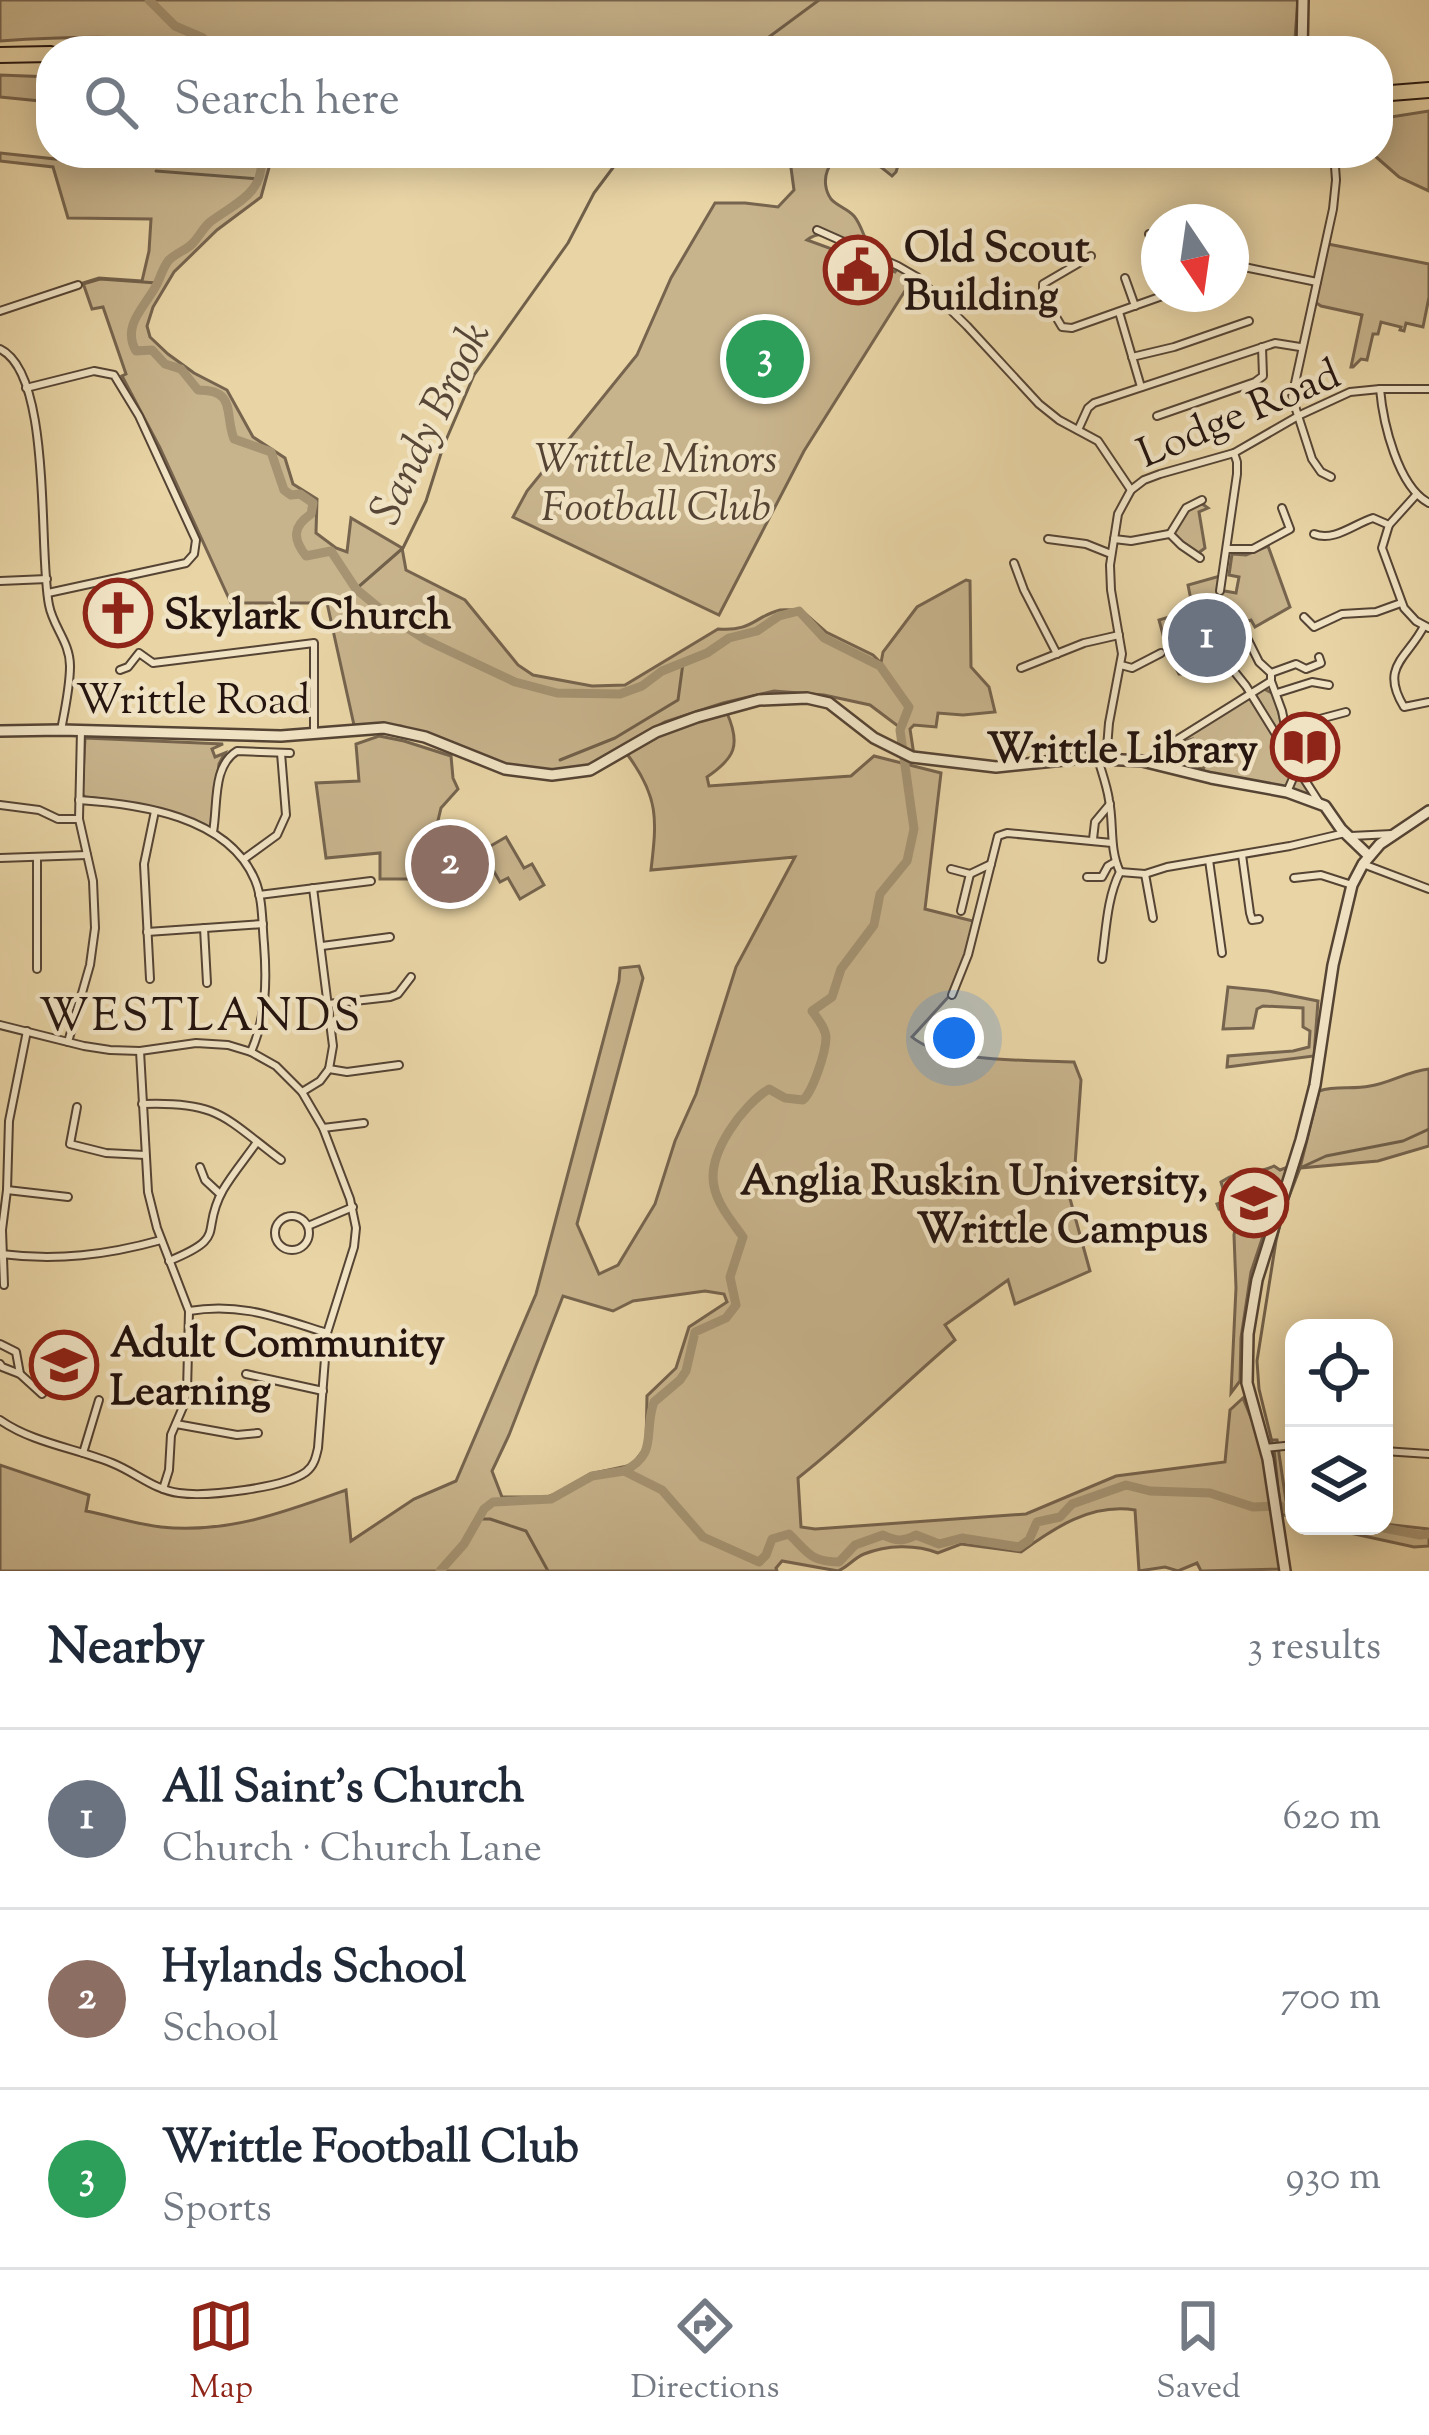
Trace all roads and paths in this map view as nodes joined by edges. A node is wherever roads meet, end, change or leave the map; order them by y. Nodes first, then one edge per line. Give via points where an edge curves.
1 (1303, 0) edge
2 (1302, 36) edge
3 (36, 54) edge
4 (0, 55) edge
5 (1429, 90) edge
6 (1393, 93) edge
7 (1335, 168) edge
8 (817, 230) dead end
9 (1091, 256) dead end
10 (1249, 268) edge
11 (1125, 278) dead end
12 (1317, 282) junction
13 (78, 285) dead end
14 (1141, 304) edge
15 (1135, 306) junction
16 (0, 311) edge
17 (1119, 312) junction
18 (1249, 321) dead end
19 (1262, 347) junction
20 (1302, 347) junction
21 (0, 349) edge
22 (1132, 357) junction
23 (1142, 387) junction
24 (26, 388) junction
25 (1380, 389) junction
26 (1429, 389) edge
27 (1300, 415) junction
28 (1157, 416) dead end
29 (1078, 430) junction
30 (1234, 453) junction
31 (1331, 477) dead end
32 (1131, 490) junction
33 (1416, 495) junction
34 (1202, 500) dead end
35 (1429, 503) edge
36 (1282, 508) dead end
37 (1389, 525) junction
38 (1170, 534) junction
39 (1314, 534) dead end
40 (1048, 539) dead end
41 (1114, 539) junction
42 (1228, 550) junction
43 (1111, 554) junction
44 (1201, 558) dead end
45 (1014, 563) dead end
46 (46, 579) junction
47 (0, 581) edge
48 (1220, 590) dead end
49 (48, 592) junction
50 (1401, 603) junction
51 (1304, 617) dead end
52 (1427, 627) edge
53 (1118, 635) junction
54 (1246, 638) dead end
55 (1161, 653) dead end
56 (1057, 654) junction
57 (1221, 655) dead end
58 (1319, 657) dead end
59 (1121, 665) junction
60 (1021, 668) dead end
61 (1132, 668) junction
62 (120, 670) dead end
63 (1118, 677) junction
64 (1271, 677) junction
65 (1329, 685) dead end
66 (1277, 693) junction
67 (1250, 694) junction
68 (1429, 702) edge
69 (1346, 712) dead end
70 (1286, 728) junction
71 (61, 730) junction
72 (81, 730) junction
73 (0, 731) edge
74 (314, 734) junction
75 (1103, 759) junction
76 (1292, 760) junction
77 (1150, 763) junction
78 (1298, 769) junction
79 (1287, 792) junction
80 (79, 800) junction
81 (1319, 802) junction
82 (1110, 804) junction
83 (0, 805) edge
84 (154, 811) junction
85 (1429, 811) edge
86 (79, 822) junction
87 (213, 832) junction
88 (1395, 833) junction
89 (1346, 834) junction
90 (1093, 839) junction
91 (1112, 843) junction
92 (87, 855) junction
93 (1242, 855) junction
94 (0, 857) edge
95 (37, 858) junction
96 (244, 860) junction
97 (1209, 860) junction
98 (1366, 860) junction
99 (1115, 862) junction
100 (991, 863) junction
101 (951, 869) dead end
102 (1120, 872) junction
103 (970, 874) junction
104 (1145, 874) junction
105 (1087, 877) dead end
106 (1294, 878) dead end
107 (371, 881) dead end
108 (1352, 885) junction
109 (314, 888) junction
110 (1429, 889) edge
111 (259, 895) junction
112 (961, 911) dead end
113 (1154, 918) dead end
114 (1258, 919) dead end
115 (262, 924) junction
116 (204, 928) junction
117 (147, 932) junction
118 (389, 937) dead end
119 (322, 946) junction
120 (1222, 953) dead end
121 (1102, 959) dead end
122 (37, 969) dead end
123 (411, 977) dead end
124 (150, 980) dead end
125 (207, 983) dead end
126 (952, 995) dead end
127 (328, 1004) junction
128 (0, 1025) edge
129 (26, 1031) junction
130 (68, 1042) junction
131 (140, 1051) junction
132 (251, 1052) junction
133 (399, 1065) dead end
134 (329, 1069) junction
135 (302, 1092) junction
136 (142, 1104) junction
137 (77, 1107) dead end
138 (364, 1124) dead end
139 (323, 1128) junction
140 (257, 1142) junction
141 (145, 1155) junction
142 (281, 1160) dead end
143 (200, 1167) dead end
144 (7, 1190) junction
145 (220, 1194) junction
146 (68, 1197) dead end
147 (353, 1207) junction
148 (308, 1226) junction
149 (160, 1240) junction
150 (1, 1254) edge
151 (169, 1261) junction
152 (4, 1285) dead end
153 (188, 1310) junction
154 (328, 1333) junction
155 (0, 1344) edge
156 (0, 1367) edge
157 (20, 1374) junction
158 (246, 1374) dead end
159 (50, 1384) dead end
160 (322, 1391) junction
161 (99, 1400) dead end
162 (0, 1420) edge
163 (176, 1424) junction
164 (258, 1433) dead end
165 (1285, 1446) edge
166 (1265, 1448) junction
167 (1393, 1452) edge
168 (82, 1453) junction
169 (1429, 1454) edge
170 (163, 1489) junction
171 (1285, 1571) edge

1 - 2 street
3 - 4 highway
5 - 6 highway
7 - 12 street
8 - 29 street via 916,278 1039,404
9 - 17 street via 1042,284 1042,295 1062,327
10 - 12 street
11 - 15 street
12 - 20 street
13 - 16 street
14 - 15 street
15 - 17 street
17 - 22 street
18 - 22 street
19 - 20 street
19 - 23 street
19 - 28 street via 1264,376 1255,382
20 - 27 street via 1292,397
21 - 24 street via 15,359
22 - 23 street
23 - 29 street via 1090,405
24 - 46 street via 37,433
24 - 49 street via 94,371 119,379 196,540 186,563
25 - 26 street, Lodge Road
25 - 27 street, Lodge Road via 1350,392
25 - 33 street via 1403,476
27 - 30 street, Lodge Road
27 - 31 street via 1312,460
29 - 32 street via 1101,444
30 - 32 street, Lodge Road
30 - 42 street
32 - 41 street, Lodge Road
33 - 35 street
33 - 37 street
34 - 38 street via 1186,508
36 - 42 street via 1290,529 1253,549
37 - 39 street via 1373,518 1333,536
37 - 50 street via 1383,555
38 - 41 street
38 - 44 street
40 - 43 street
41 - 43 street, Lodge Road
42 - 48 street
43 - 53 street, Lodge Road
45 - 56 street
46 - 47 street
46 - 49 street
49 - 71 street via 70,664
50 - 51 street via 1342,614 1315,631
50 - 52 street
52 - 68 street via 1400,656 1394,679 1404,707
53 - 56 street
53 - 59 street, Lodge Road
54 - 64 street
55 - 61 street
56 - 60 street
57 - 67 street
58 - 64 street via 1321,663
59 - 61 street
59 - 63 street, Lodge Road
61 - 63 street
62 - 74 street via 139,653 154,664 314,643
63 - 75 street, Lodge Road
64 - 66 street
64 - 67 street
65 - 66 street
66 - 70 street
67 - 76 street
67 - 77 street
69 - 70 street
70 - 76 street
71 - 72 street, Writtle Road
71 - 73 street, Writtle Road
72 - 74 street, Writtle Road
72 - 80 street
74 - 75 street, Writtle Road via 384,728 505,769 574,773 685,720 759,700 807,698 829,703 903,754 996,767
75 - 77 street
75 - 82 street
76 - 78 street
77 - 79 street
78 - 79 street
78 - 81 street
79 - 81 street
80 - 84 street
80 - 86 street
81 - 89 street
82 - 90 street
82 - 91 street
83 - 86 street
84 - 87 street
84 - 117 street
85 - 88 street
86 - 92 street
87 - 96 street
87 - 96 street via 230,753 286,753 286,814 277,835
88 - 89 street
88 - 98 street
89 - 93 street
89 - 98 street
90 - 91 street
90 - 100 street via 1001,833
91 - 99 street
92 - 95 street
92 - 130 street via 95,928
93 - 97 street
93 - 114 street via 1250,913
94 - 95 street
95 - 122 street
96 - 111 street
97 - 104 street
97 - 120 street
98 - 108 street
98 - 110 street
99 - 102 street
99 - 105 street via 1102,877
100 - 103 street
100 - 126 street
101 - 103 street
102 - 104 street
102 - 121 street
103 - 112 street
104 - 113 street
106 - 108 street via 1321,875
107 - 109 street
108 - 166 street via 1315,1084 1247,1334 1249,1396
109 - 111 street
109 - 119 street
111 - 115 street
115 - 116 street
115 - 132 street via 263,1015
116 - 117 street
116 - 125 street
117 - 124 street
118 - 119 street
119 - 127 street
123 - 127 street via 391,997
127 - 134 street
128 - 129 street
129 - 130 street
129 - 144 street via 9,1121
130 - 131 street
131 - 132 street via 206,1043
131 - 136 street
132 - 135 street
133 - 134 street
134 - 135 street
135 - 139 street
136 - 140 street via 209,1109
136 - 141 street
137 - 141 street via 66,1143
138 - 139 street
139 - 147 street
140 - 142 street
140 - 145 street
141 - 149 street
143 - 145 street
144 - 146 street
144 - 150 street
145 - 151 street via 208,1239
147 - 148 street
147 - 154 street via 354,1247
148 - 148 street via 284,1217 277,1242 303,1247
149 - 150 street via 65,1258
149 - 151 street
150 - 152 street
151 - 153 street
153 - 154 street via 246,1308
153 - 163 street via 187,1391
154 - 160 street
155 - 157 street via 15,1350
156 - 157 street
157 - 159 street via 42,1394
158 - 160 street
160 - 170 street via 307,1472 221,1493
161 - 168 street
162 - 168 street
163 - 164 street
163 - 170 street
165 - 166 street
166 - 171 street
167 - 169 street
168 - 170 street

